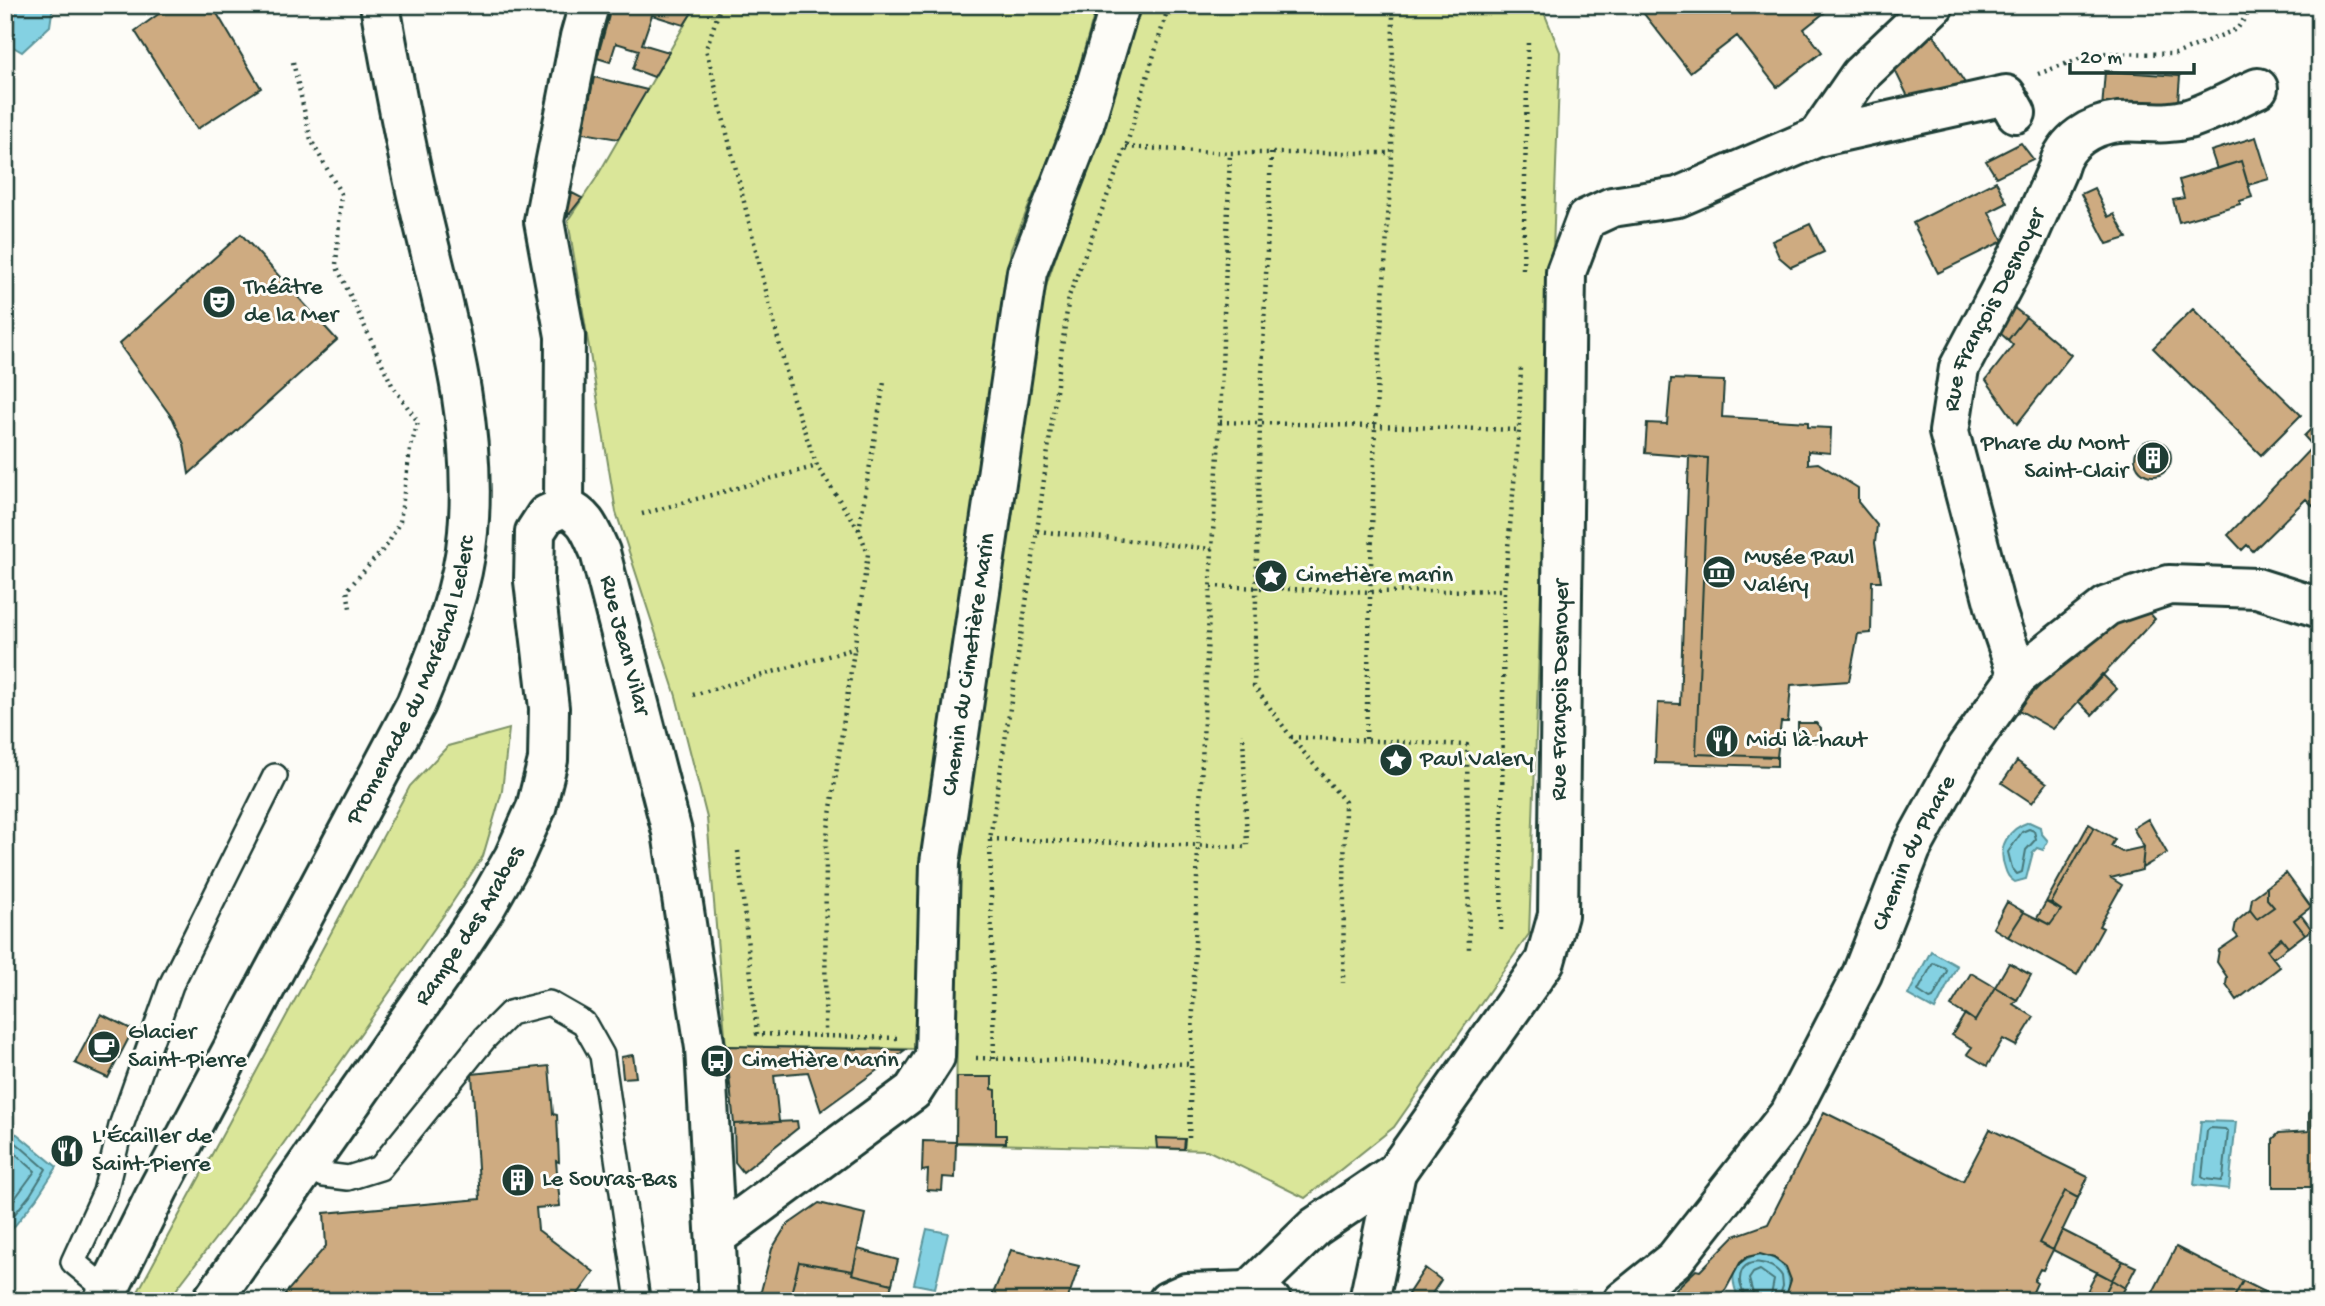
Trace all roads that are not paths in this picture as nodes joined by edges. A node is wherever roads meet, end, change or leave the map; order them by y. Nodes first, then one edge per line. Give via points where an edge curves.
1 (380, 5) edge
2 (589, 5) edge
3 (1119, 5) edge
4 (1934, 5) edge
5 (2258, 88) dead end
6 (2015, 96) road end
7 (1817, 137) junction
8 (564, 507) junction
9 (2320, 608) edge
10 (2018, 676) junction
11 (275, 776) dead end
12 (309, 1165) junction
13 (1396, 1172) junction
14 (717, 1236) junction
15 (106, 1296) edge
16 (1260, 1296) edge
17 (212, 1301) edge
18 (638, 1301) edge
19 (719, 1301) edge
20 (1168, 1301) edge
21 (1368, 1301) edge
22 (1623, 1301) edge

1 - 15 street, Promenade du Maréchal Leclerc via 407,152 468,428 471,486 461,580 416,704
2 - 8 street via 544,221 565,335
3 - 14 street, Chemin du Cimetière Marin via 1084,125 1027,272 940,863 935,1057 913,1091
4 - 7 street via 1860,75
5 - 10 street, Rue François Desnoyer via 2189,119 2155,124 2118,122 2074,139 2061,154 2024,245 1959,368 1949,432
6 - 7 street, Rue François Desnoyer
7 - 13 street, Rue François Desnoyer via 1678,197 1612,207 1586,219 1566,272 1558,915 1545,961
8 - 12 street, Rampe des Arabes via 546,515 535,532 534,581 549,708 548,760 536,808 485,908
8 - 14 street, Rue Jean Vilar via 578,513 600,552 672,832 705,1048
9 - 10 street, Chemin du Phare via 2257,588 2169,584 2106,606
10 - 22 street, Chemin du Phare via 1966,749 1910,849 1862,974 1790,1113 1675,1259
11 - 15 lane via 171,985 121,1126 105,1192 73,1262
12 - 17 street, Rampe des Arabes
12 - 18 lane via 324,1175 348,1178 380,1168 510,1013 548,1003 584,1023 602,1055
13 - 16 street, Rue François Desnoyer via 1315,1227
13 - 21 street
14 - 19 street, Rue Jean Vilar
16 - 20 street via 1186,1293

